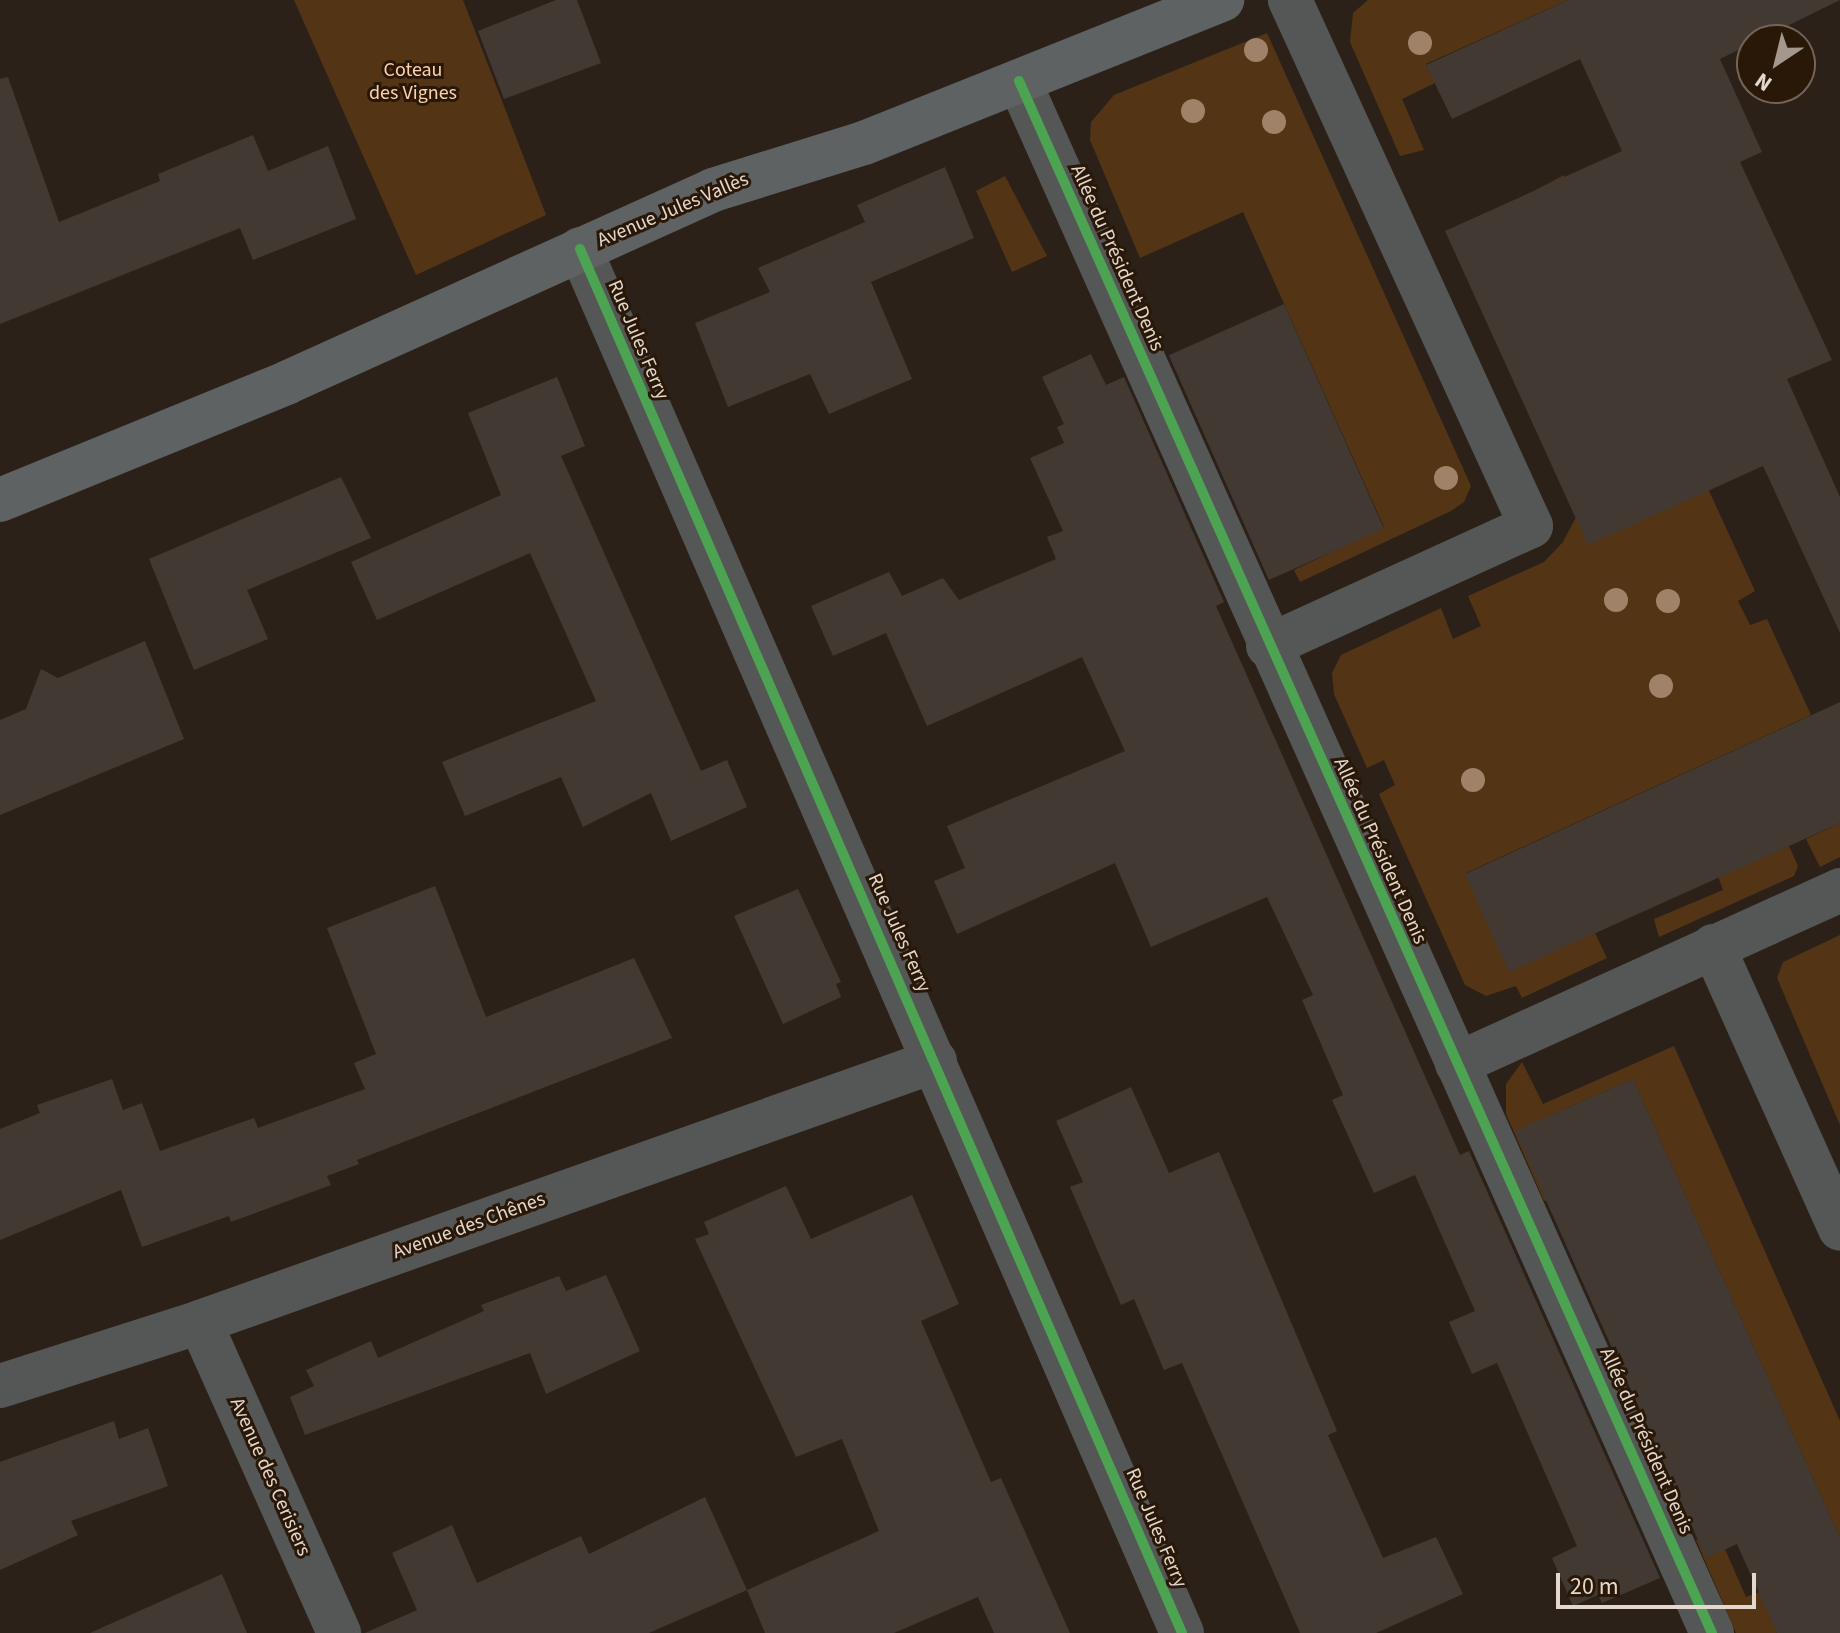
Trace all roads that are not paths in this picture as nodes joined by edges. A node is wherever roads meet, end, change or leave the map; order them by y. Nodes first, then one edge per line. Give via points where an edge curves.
1 (1222, 0) edge
2 (1290, 0) edge
3 (1019, 81) junction
4 (580, 249) junction
5 (0, 500) edge
6 (1268, 646) junction
7 (1840, 890) edge
8 (1713, 946) junction
9 (935, 1061) junction
10 (1457, 1064) junction
11 (1840, 1229) edge
12 (200, 1322) junction
13 (0, 1386) edge
14 (339, 1633) edge
15 (1182, 1633) edge
16 (1712, 1633) edge

1 - 3 main road, Avenue Jules Vallès
2 - 6 street via 1531,526
3 - 4 main road, Avenue Jules Vallès via 864,143 713,190
3 - 6 street, Allée du Président Denis
4 - 5 main road, Avenue Jules Vallès via 286,383
4 - 9 street, Rue Jules Ferry
6 - 10 street, Allée du Président Denis
7 - 8 street
8 - 10 street
8 - 11 street
9 - 12 street, Avenue des Chênes
9 - 15 street, Rue Jules Ferry
10 - 16 street, Allée du Président Denis
12 - 13 street, Avenue des Chênes
12 - 14 street, Avenue des Cerisiers

